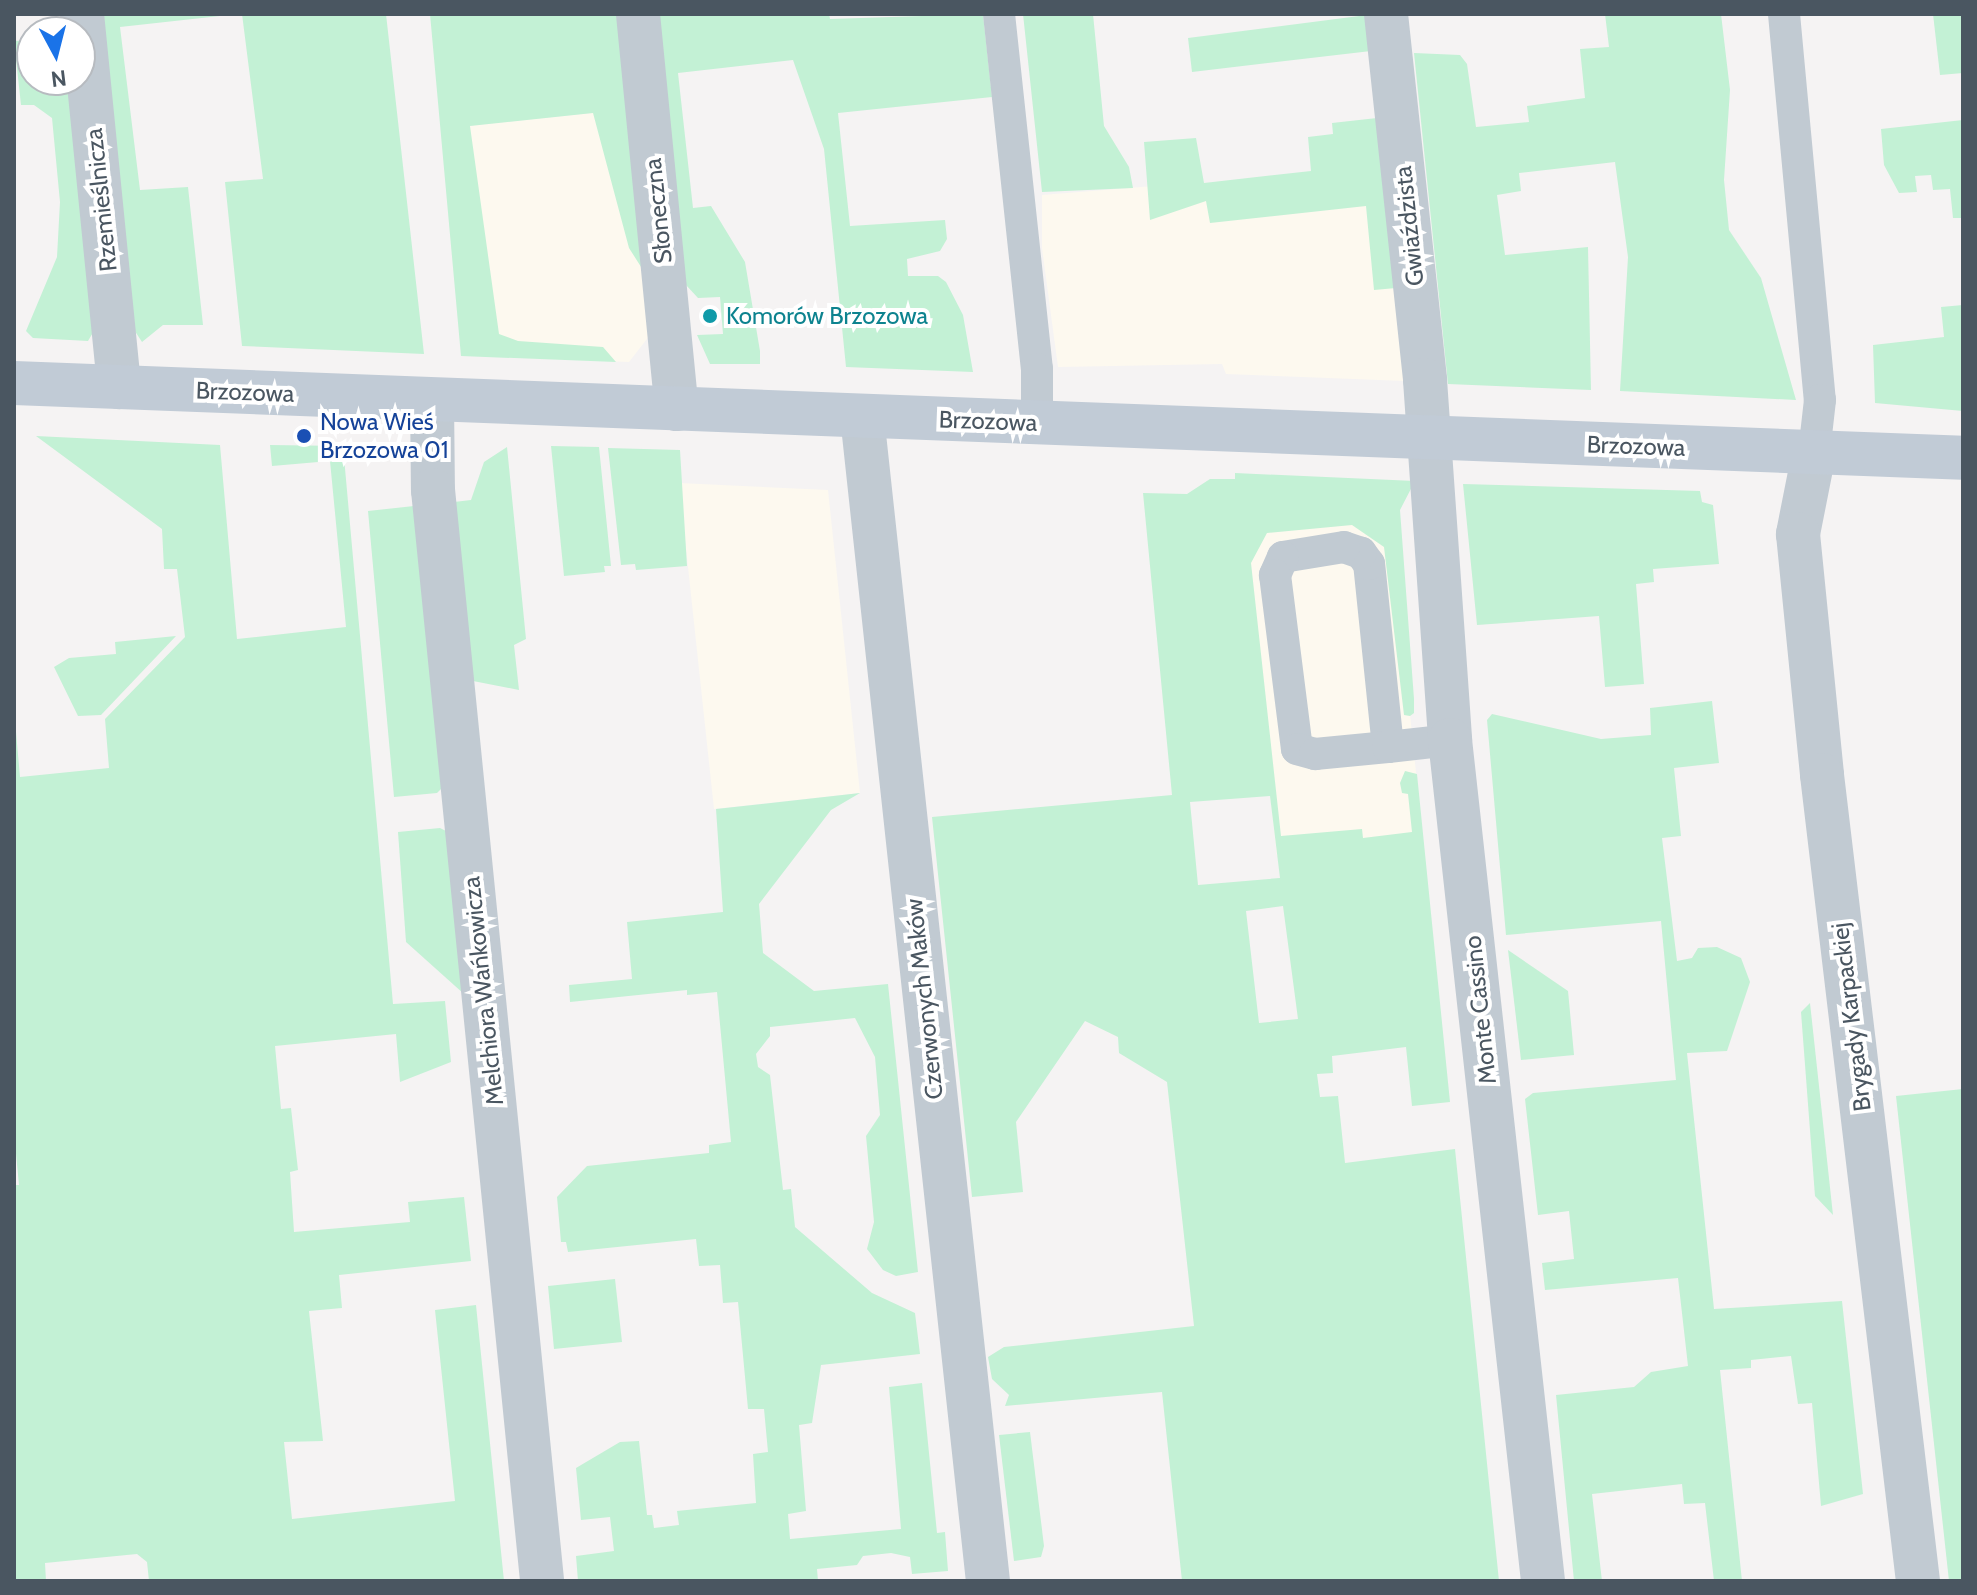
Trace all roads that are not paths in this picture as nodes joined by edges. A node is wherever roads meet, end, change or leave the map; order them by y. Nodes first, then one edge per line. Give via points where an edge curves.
1 (82, 14) edge
2 (638, 14) edge
3 (999, 14) edge
4 (1386, 14) edge
5 (1784, 14) edge
6 (14, 383) edge
7 (119, 387) junction
8 (432, 400) junction
9 (677, 409) junction
10 (862, 416) junction
11 (1037, 423) junction
12 (1429, 438) junction
13 (1814, 453) junction
14 (1963, 458) edge
15 (1450, 740) junction
16 (1388, 747) junction
17 (542, 1581) edge
18 (988, 1581) edge
19 (1543, 1581) edge
20 (1918, 1581) edge

1 - 7 street, Rzemieślnicza
2 - 9 street, Słoneczna
3 - 11 lane via 1037,369
4 - 12 street, Gwiaździsta
5 - 13 lane via 1820,400
6 - 7 street, Brzozowa
7 - 8 street, Brzozowa
8 - 9 street, Brzozowa
8 - 17 street, Melchiora Wańkowicza via 433,490
9 - 10 street, Brzozowa
10 - 11 street, Brzozowa
10 - 18 street, Czerwonych Maków
11 - 12 street, Brzozowa
12 - 13 street, Brzozowa
12 - 15 street, Monte Cassino
13 - 14 street, Brzozowa
13 - 20 street, Brygady Karpackiej via 1798,520 1800,549
15 - 16 lane
15 - 19 street, Monte Cassino
16 - 16 lane via 1369,686 1359,595 1369,564 1361,553 1332,549 1283,557 1275,575 1289,602 1301,710 1293,744 1304,753

